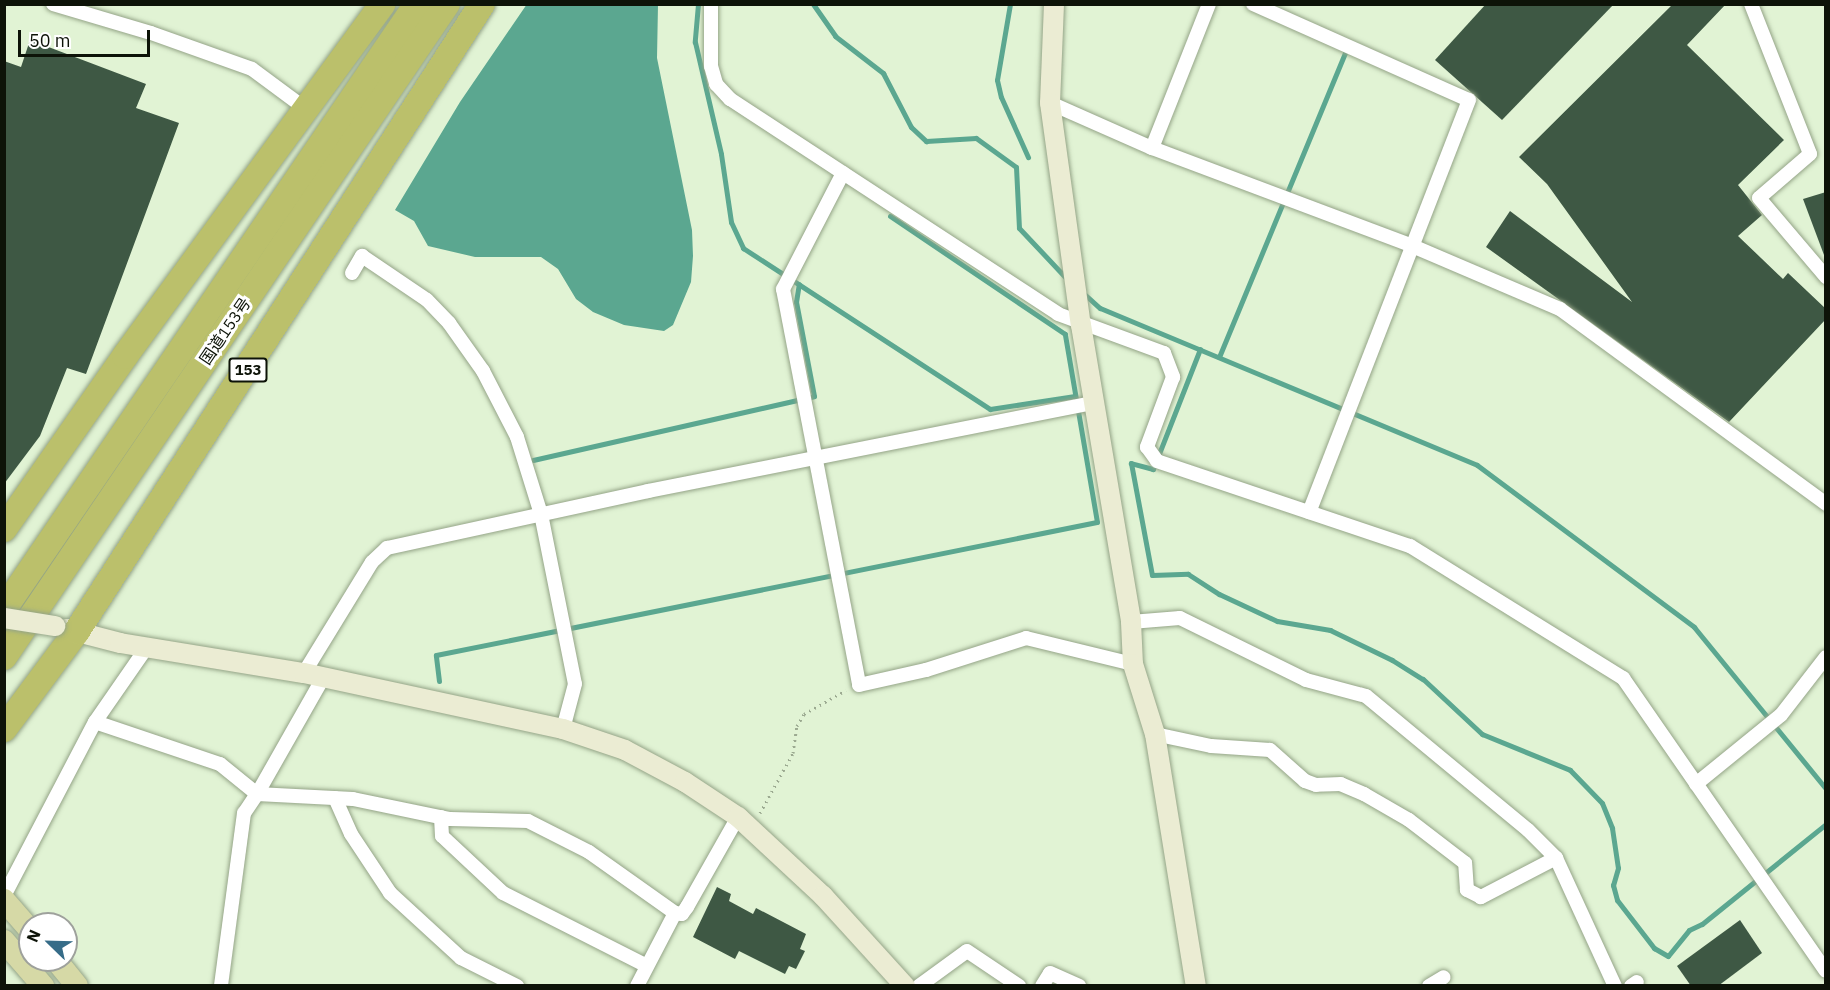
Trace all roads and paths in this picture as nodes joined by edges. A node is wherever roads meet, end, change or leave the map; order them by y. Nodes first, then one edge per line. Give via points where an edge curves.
1 (53, 4) edge
2 (382, 4) edge
3 (417, 4) edge
4 (447, 4) edge
5 (483, 4) edge
6 (711, 4) edge
7 (1054, 4) edge
8 (1209, 4) edge
9 (1253, 4) edge
10 (1751, 4) edge
11 (1050, 103) junction
12 (306, 109) junction
13 (1152, 148) junction
14 (843, 173) junction
15 (1410, 245) junction
16 (352, 273) dead end
17 (1826, 277) edge
18 (1082, 325) junction
19 (1096, 402) junction
20 (817, 459) junction
21 (1826, 504) edge
22 (1309, 512) junction
23 (541, 514) junction
24 (4, 529) edge
25 (4, 609) edge
26 (4, 618) edge
27 (1131, 622) junction
28 (66, 629) junction
29 (147, 647) junction
30 (4, 657) edge
31 (1826, 657) edge
32 (1133, 664) junction
33 (313, 675) junction
34 (859, 685) junction
35 (95, 722) junction
36 (4, 729) edge
37 (564, 729) junction
38 (1155, 734) junction
39 (1696, 784) junction
40 (257, 794) junction
41 (335, 798) junction
42 (441, 817) junction
43 (744, 823) junction
44 (1556, 858) junction
45 (4, 898) edge
46 (675, 913) junction
47 (18, 915) edge
48 (4, 941) edge
49 (647, 966) junction
50 (1826, 971) edge
51 (66, 972) edge
52 (1444, 977) dead end
53 (43, 986) edge
54 (77, 986) edge
55 (221, 986) edge
56 (517, 986) edge
57 (637, 986) edge
58 (906, 986) edge
59 (919, 986) edge
60 (1019, 986) edge
61 (1042, 986) edge
62 (1079, 986) edge
63 (1196, 986) edge
64 (1429, 986) edge
65 (1614, 986) edge

1 - 12 street via 162,36 252,69
2 - 12 highway
3 - 25 highway, 国道153号
4 - 30 highway, 国道153号 / 153
5 - 28 highway, 153
6 - 14 street via 711,66 716,84 730,99
7 - 11 street
8 - 13 street
9 - 15 street via 1469,100
10 - 17 street via 1810,154 1759,198
11 - 13 street
11 - 18 street
12 - 24 highway
13 - 15 street
14 - 18 street via 1058,315
14 - 20 street via 783,289
15 - 21 street via 1560,309
15 - 22 street
16 - 23 street via 362,256 427,300 449,323 483,371 517,437
18 - 19 street
18 - 22 street via 1164,353 1173,377 1147,447 1157,461
19 - 20 street
19 - 27 street
20 - 23 street
20 - 34 street
22 - 39 street via 1410,546 1623,678
23 - 33 street via 387,548 372,562
23 - 37 street via 575,684
26 - 28 street, bridge
27 - 32 street
27 - 44 street via 1180,618 1306,681 1366,696 1528,830
28 - 29 street
28 - 36 highway, 153
29 - 33 street
29 - 35 street
31 - 39 street via 1781,715
32 - 34 street via 1026,638 926,670
32 - 38 street
33 - 37 street
33 - 40 street
34 - 43 path via 804,714 785,772
35 - 40 street via 220,764
35 - 45 street
37 - 43 street via 625,750 685,782
38 - 44 street via 1211,746 1270,750 1305,780 1316,785 1341,784 1364,794 1409,820 1465,863 1467,890 1481,897
38 - 63 street
39 - 50 street
40 - 41 street
40 - 55 street via 244,813
41 - 42 street
41 - 56 street via 351,834 390,893 461,958
42 - 46 street via 528,821 589,852
42 - 49 street via 442,836 503,893
43 - 46 street via 682,914
43 - 58 street via 823,896
44 - 65 street
45 - 47 main road
46 - 49 street
48 - 53 main road
49 - 57 street
51 - 54 main road
52 - 64 street
59 - 60 street via 966,951
61 - 62 street via 1050,973

